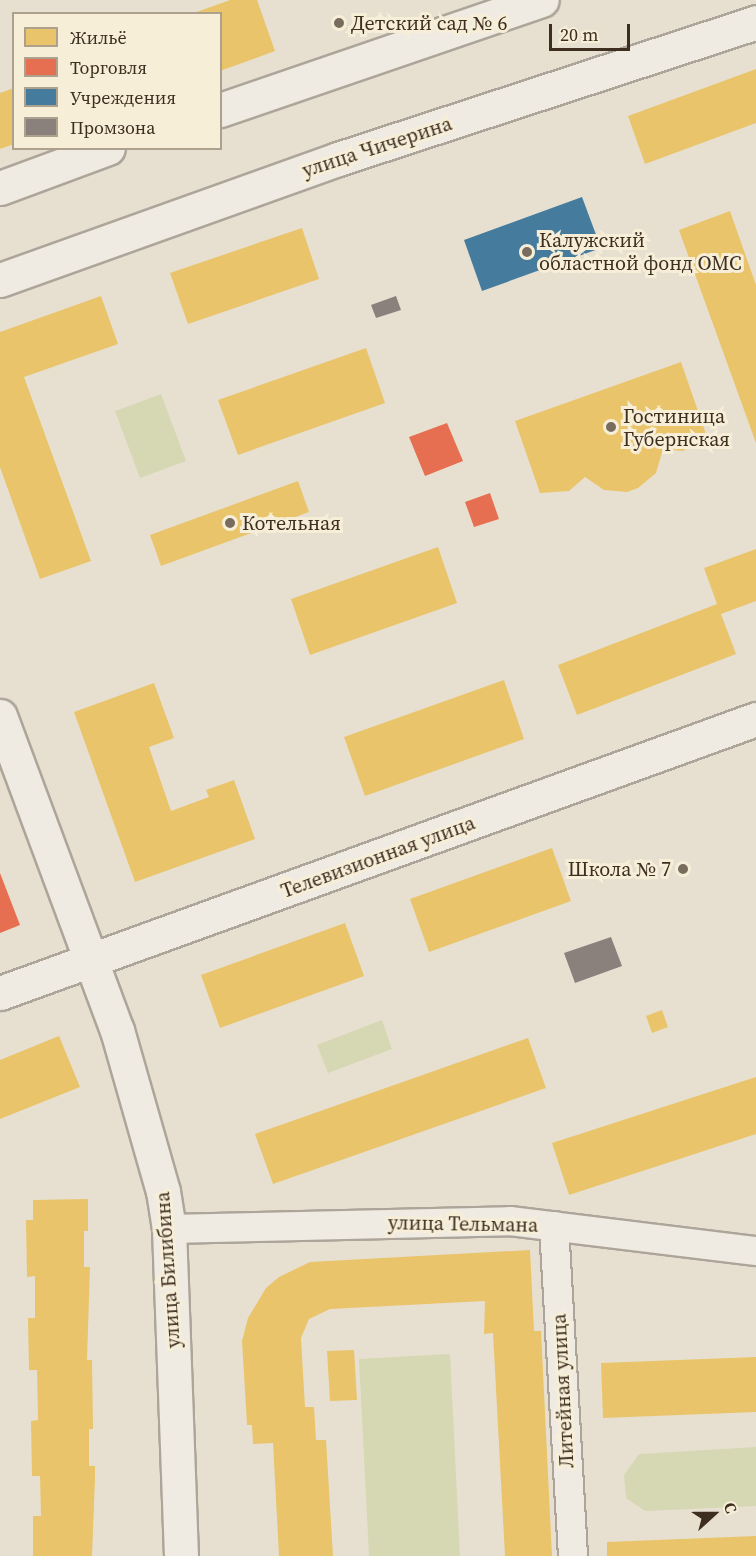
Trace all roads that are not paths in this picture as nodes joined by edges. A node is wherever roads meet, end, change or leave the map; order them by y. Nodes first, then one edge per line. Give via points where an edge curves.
1 (542, 0) edge
2 (756, 22) edge
3 (222, 109) edge
4 (103, 150) edge
5 (0, 188) edge
6 (0, 280) edge
7 (0, 716) edge
8 (756, 719) edge
9 (89, 960) junction
10 (0, 993) edge
11 (554, 1226) junction
12 (168, 1229) junction
13 (756, 1251) edge
14 (181, 1556) edge
15 (573, 1556) edge

1 - 3 street
2 - 6 street, улица Чичерина via 338,159
4 - 5 street
7 - 9 street, улица Билибина
8 - 9 street, Телевизионная улица
9 - 10 street, Телевизионная улица
9 - 12 street, улица Билибина via 117,1030 152,1143
11 - 12 street, улица Тельмана via 510,1221
11 - 13 street, улица Тельмана
11 - 15 street, Литейная улица
12 - 14 street, улица Билибина

